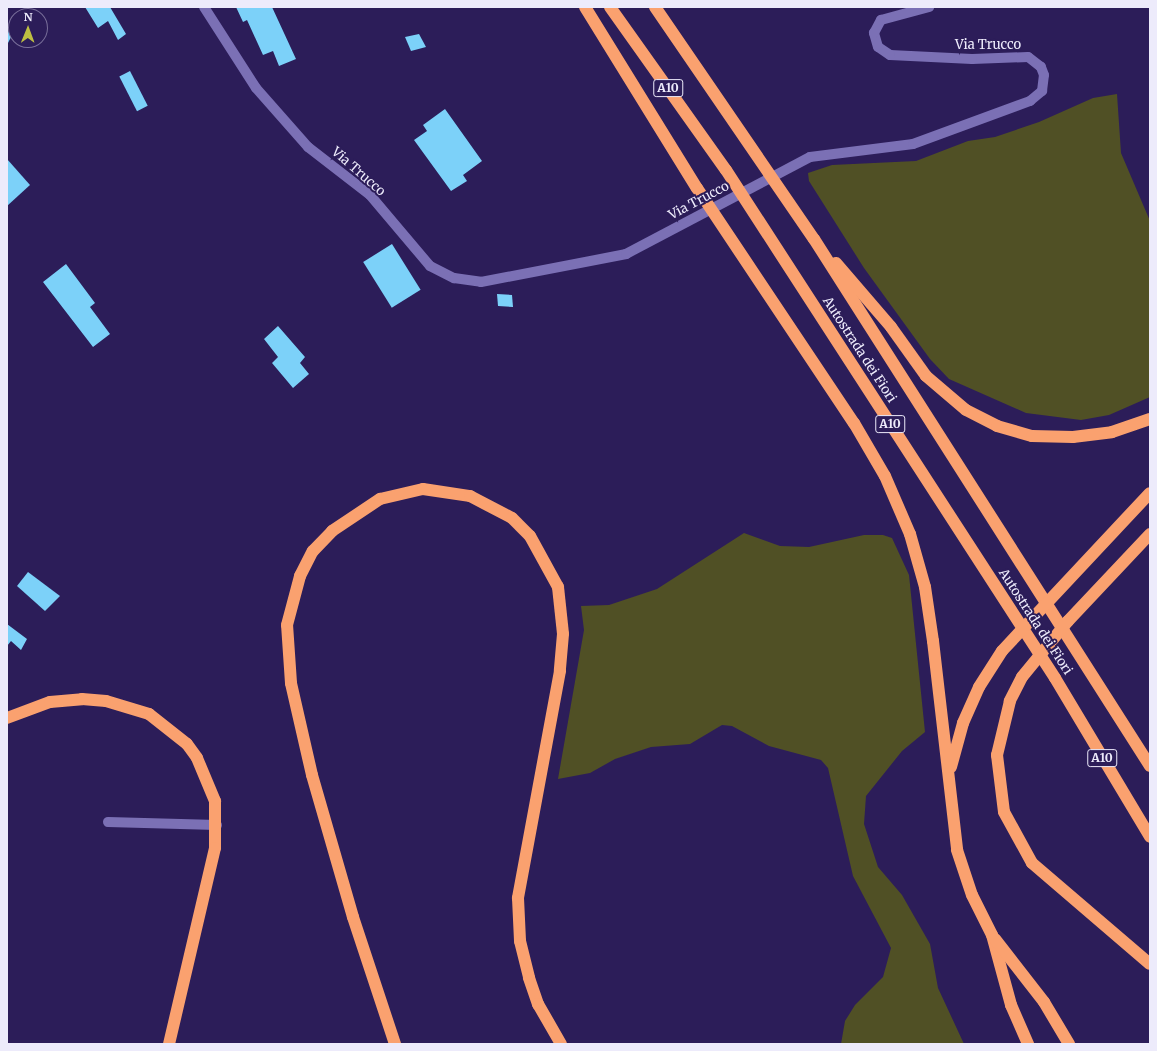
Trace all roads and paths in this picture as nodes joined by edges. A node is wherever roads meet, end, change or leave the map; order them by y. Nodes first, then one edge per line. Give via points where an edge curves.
1 (204, 7) edge
2 (585, 7) edge
3 (610, 7) edge
4 (655, 7) edge
5 (929, 7) edge
6 (814, 239) junction
7 (1150, 419) edge
8 (1150, 493) edge
9 (1150, 534) edge
10 (7, 718) edge
11 (1150, 766) edge
12 (949, 772) junction
13 (108, 822) dead end
14 (217, 825) junction
15 (1150, 837) edge
16 (992, 935) junction
17 (1150, 964) edge
18 (169, 1044) edge
19 (395, 1044) edge
20 (561, 1044) edge
21 (1028, 1044) edge
22 (1069, 1044) edge

1 - 5 street, Via Trucco via 256,88 308,147 370,195 430,266 454,278 481,282 626,254 810,157 913,144 1030,101 1042,91 1044,75 1041,67 1028,58 972,59 890,55 878,47 874,33 881,20
2 - 12 highway via 697,188 854,423 885,476 910,534 925,587
3 - 15 highway, Autostrada dei Fiori / A10 via 726,170 1054,678
4 - 6 highway, Autostrada dei Fiori / A10
6 - 7 highway via 860,290 926,376 966,410 998,426 1032,436 1073,437 1112,432
6 - 11 highway, Autostrada dei Fiori / A10
8 - 12 highway via 1002,651 979,687 963,722
9 - 17 highway via 1068,621 1022,677 1010,701 997,755 1004,812 1032,863
10 - 14 highway via 50,702 82,699 149,714 187,744 196,758 215,801
12 - 16 highway via 957,850 972,895
13 - 14 street
14 - 18 highway via 212,871
16 - 21 highway via 1011,1005
16 - 22 highway via 1044,1002
19 - 20 highway via 353,917 312,775 291,683 287,625 300,576 313,551 332,531 380,499 423,489 470,496 512,518 530,536 558,586 563,634 560,671 518,898 520,941 529,978 538,1004

